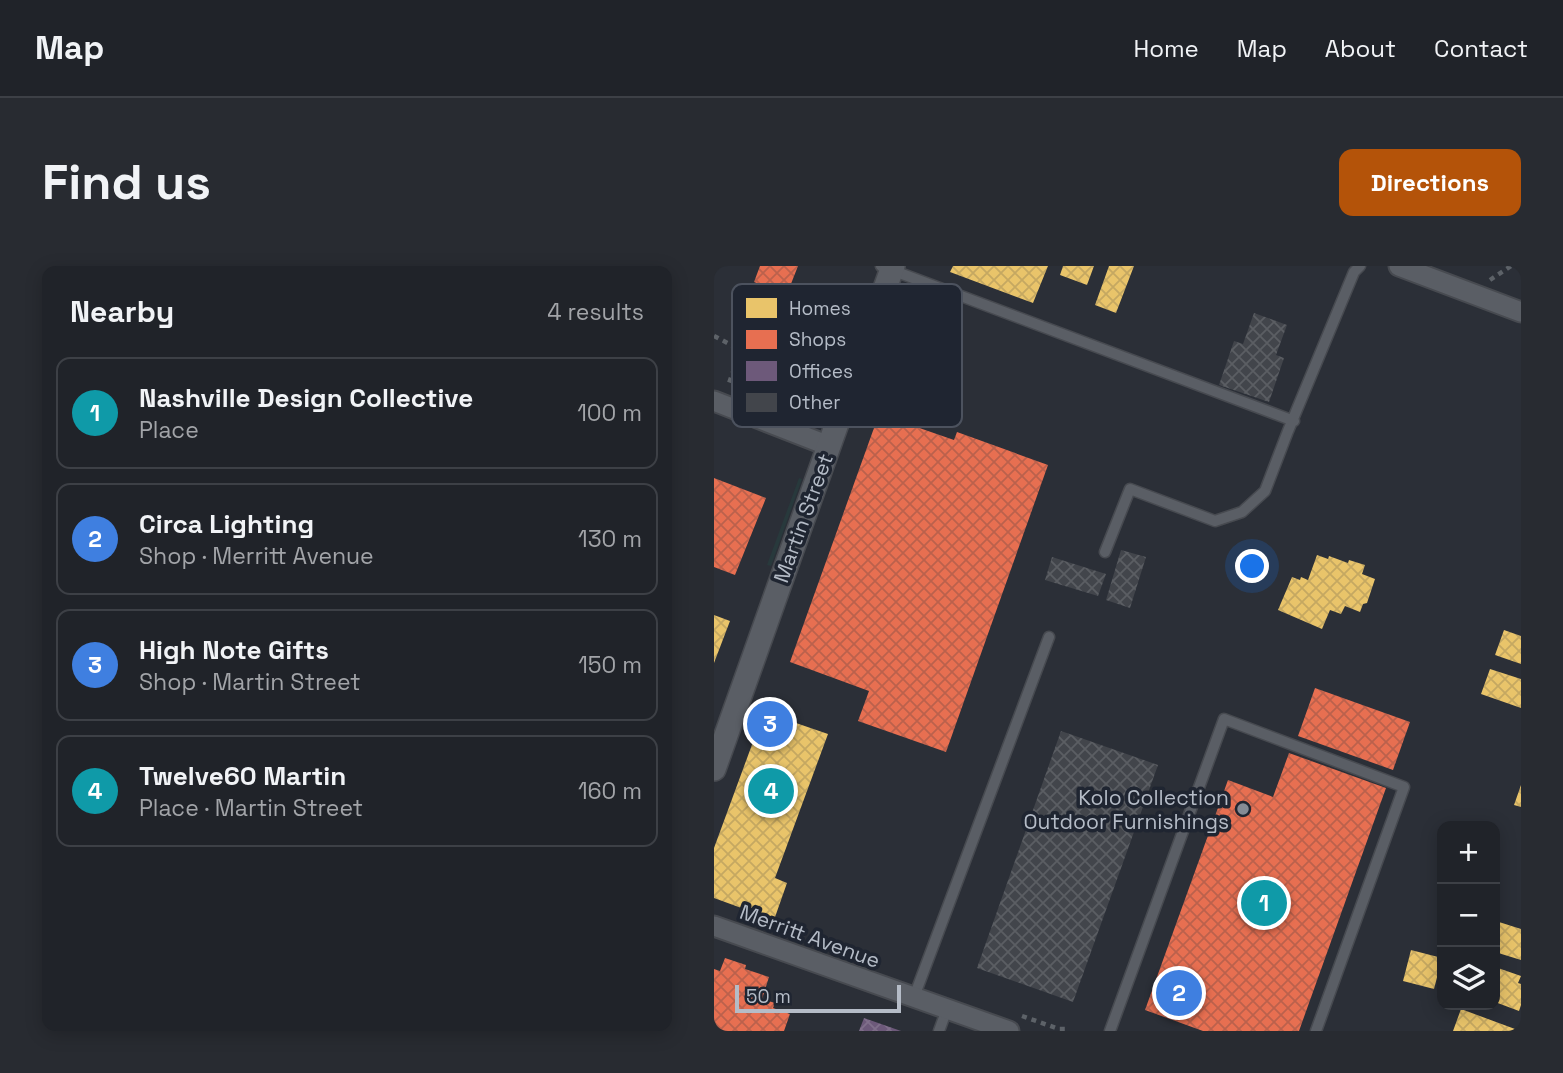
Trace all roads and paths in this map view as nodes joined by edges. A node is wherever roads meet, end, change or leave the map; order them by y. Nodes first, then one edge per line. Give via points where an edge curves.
1 (1399, 266) edge
2 (1511, 266) edge
3 (888, 267) edge
4 (1357, 269) edge
5 (1489, 280) dead end
6 (882, 284) edge
7 (933, 284) edge
8 (962, 295) edge
9 (1521, 312) edge
10 (714, 336) edge
11 (732, 345) edge
12 (732, 371) edge
13 (718, 403) edge
14 (1294, 421) junction
15 (780, 427) edge
16 (835, 427) edge
17 (829, 446) junction
18 (1105, 552) dead end
19 (1049, 637) dead end
20 (714, 769) edge
21 (714, 926) edge
22 (914, 997) junction
23 (947, 1009) junction
24 (939, 1031) edge
25 (1009, 1031) edge
26 (1110, 1031) edge
27 (1317, 1031) edge

1 - 9 street
2 - 5 path
3 - 6 street, Martin Street
3 - 7 lane
4 - 14 lane
8 - 14 lane
10 - 11 path
12 - 13 path
14 - 18 lane via 1265,491 1242,512 1215,521 1130,489
15 - 17 street
16 - 17 street, Martin Street
17 - 20 street, Martin Street
19 - 22 lane
21 - 22 street, Merritt Avenue
22 - 23 street, Merritt Avenue
23 - 24 lane
23 - 25 street, Merritt Avenue
26 - 27 lane via 1224,719 1404,787

